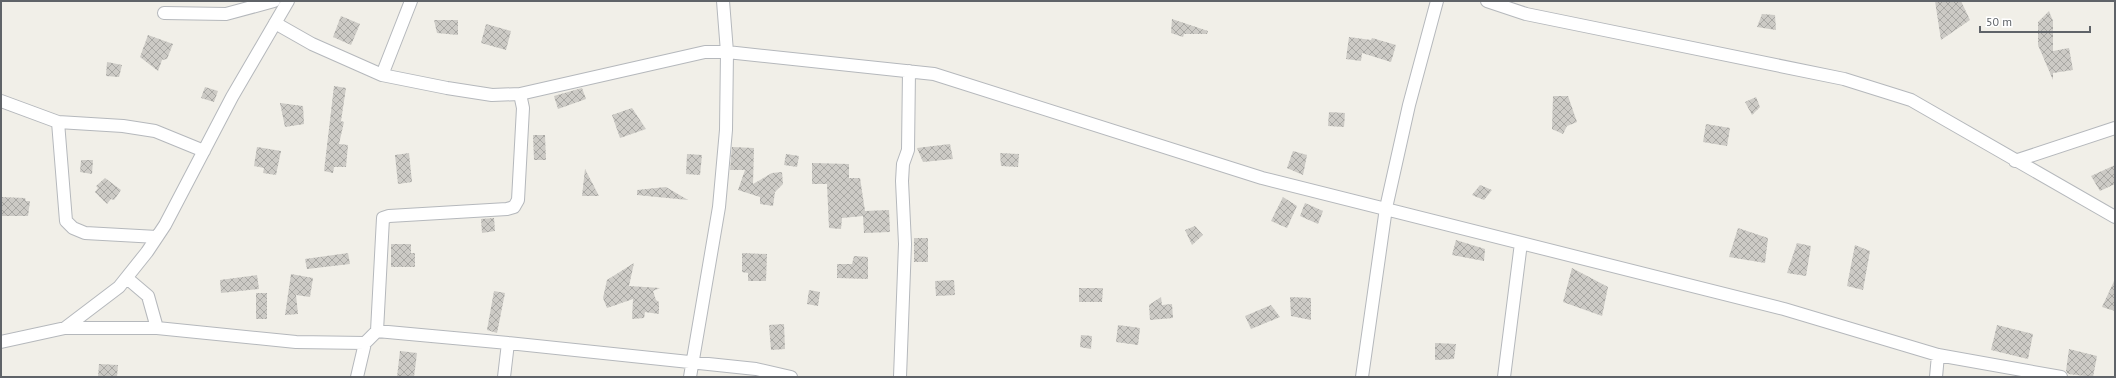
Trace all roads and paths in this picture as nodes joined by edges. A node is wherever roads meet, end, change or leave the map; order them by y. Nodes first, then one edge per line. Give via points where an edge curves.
1 (274, 1) edge
2 (288, 1) edge
3 (411, 1) edge
4 (723, 1) edge
5 (1437, 1) edge
6 (1487, 1) edge
7 (164, 13) dead end
8 (275, 23) junction
9 (727, 52) junction
10 (909, 72) junction
11 (382, 75) junction
12 (520, 94) junction
13 (1, 101) edge
14 (58, 122) junction
15 (2115, 128) edge
16 (204, 151) junction
17 (2016, 161) junction
18 (1386, 208) junction
19 (2115, 218) edge
20 (157, 237) junction
21 (1521, 243) junction
22 (128, 279) junction
23 (65, 328) junction
24 (157, 328) junction
25 (377, 331) junction
26 (1, 342) edge
27 (508, 342) junction
28 (365, 343) junction
29 (1938, 355) junction
30 (693, 362) junction
31 (357, 377) edge
32 (504, 377) edge
33 (690, 377) edge
34 (791, 377) edge
35 (900, 377) edge
36 (1362, 377) edge
37 (1504, 377) edge
38 (1936, 377) edge
39 (2061, 377) edge

1 - 7 street via 226,14
2 - 8 street
3 - 11 street
4 - 9 street
5 - 18 street via 1409,106
6 - 17 street via 1526,14 1844,80 1911,100
8 - 11 street via 312,44
8 - 16 street
9 - 10 street
9 - 12 street via 705,52
9 - 30 street via 726,130 719,207
10 - 18 street via 934,74 1262,178
10 - 35 street via 908,150 903,164 902,180 905,244
11 - 12 street via 492,95
12 - 25 street via 523,108 518,200 514,207 383,218
13 - 14 street
14 - 16 street via 123,126 155,131
14 - 20 street via 66,221 73,228 85,233
15 - 17 street
16 - 20 street
17 - 19 street
18 - 21 street
18 - 36 street
20 - 22 street
21 - 29 street via 1784,309
21 - 37 street
22 - 23 street
22 - 24 street via 148,296
23 - 24 street
23 - 26 street
24 - 28 street via 296,342
25 - 27 street
25 - 28 street
27 - 30 street
27 - 32 street
28 - 31 street
29 - 38 street
29 - 39 street
30 - 33 street
30 - 34 street via 756,369

